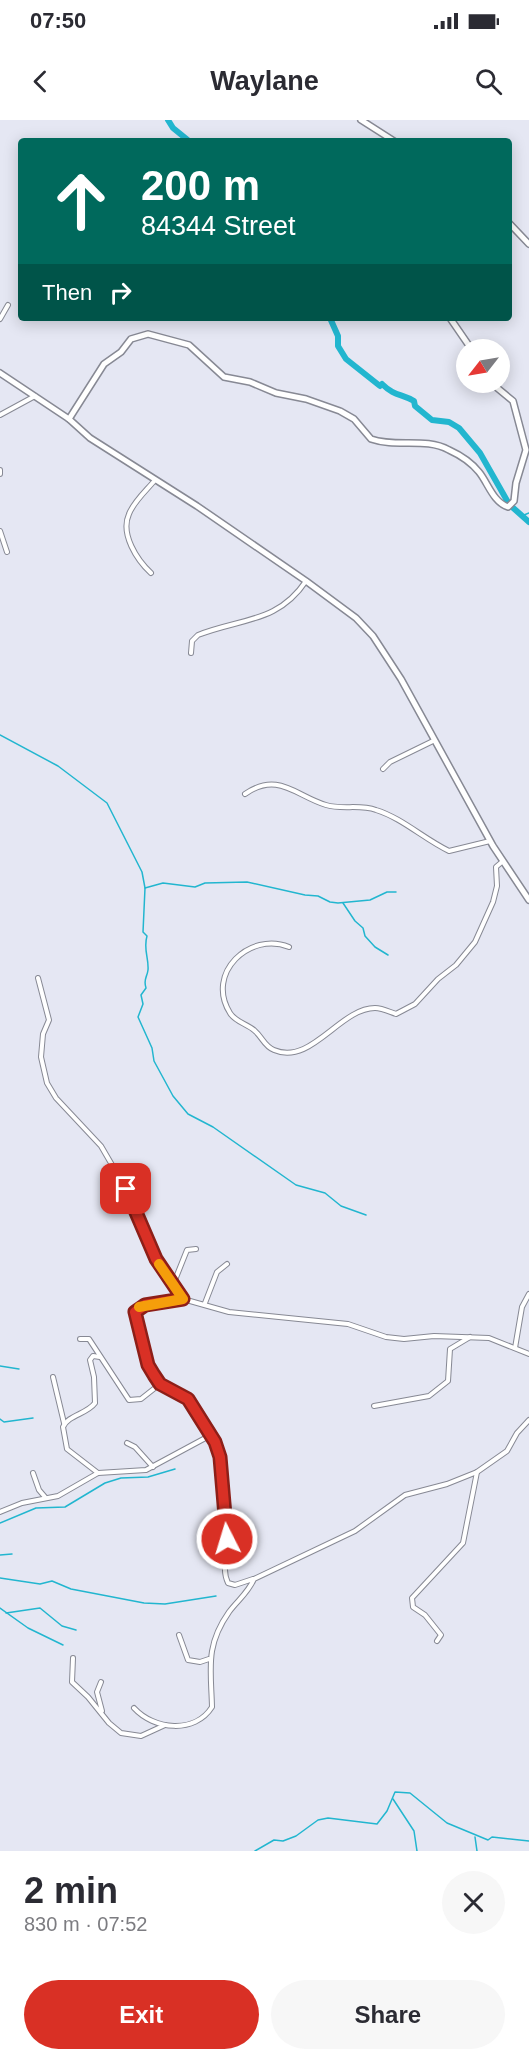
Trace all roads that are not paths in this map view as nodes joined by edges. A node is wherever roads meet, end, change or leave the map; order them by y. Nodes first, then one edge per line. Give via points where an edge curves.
1 (361, 120) edge
2 (389, 138) edge
3 (512, 226) edge
4 (529, 244) edge
5 (8, 305) dead end
6 (0, 319) edge
7 (452, 321) edge
8 (464, 339) edge
9 (0, 374) edge
10 (503, 393) edge
11 (35, 396) junction
12 (0, 415) edge
13 (69, 419) junction
14 (155, 480) junction
15 (0, 531) edge
16 (7, 552) dead end
17 (151, 573) dead end
18 (306, 580) junction
19 (191, 653) dead end
20 (433, 741) junction
21 (382, 769) dead end
22 (245, 794) dead end
23 (490, 841) junction
24 (503, 861) junction
25 (529, 900) edge
26 (289, 947) dead end
27 (38, 978) dead end
28 (196, 1249) dead end
29 (227, 1264) dead end
30 (173, 1285) junction
31 (529, 1294) edge
32 (183, 1299) junction
33 (205, 1303) junction
34 (470, 1337) junction
35 (80, 1339) dead end
36 (515, 1348) junction
37 (529, 1354) edge
38 (100, 1357) junction
39 (53, 1377) dead end
40 (160, 1384) junction
41 (374, 1406) dead end
42 (529, 1420) edge
43 (64, 1423) junction
44 (211, 1435) junction
45 (127, 1443) dead end
46 (153, 1467) junction
47 (477, 1472) junction
48 (33, 1473) dead end
49 (98, 1473) junction
50 (45, 1498) junction
51 (0, 1512) edge
52 (254, 1579) junction
53 (179, 1635) dead end
54 (437, 1641) dead end
55 (73, 1658) dead end
56 (210, 1658) junction
57 (101, 1682) dead end
58 (134, 1708) dead end
59 (102, 1715) junction
60 (165, 1725) junction

1 - 2 street
3 - 4 street
5 - 6 street
7 - 8 street
9 - 11 street
10 - 13 street via 513,401 526,450 514,501 508,507 500,503 476,468 449,449 426,442 405,444 371,439 354,419 336,409 224,377 189,345 174,339 143,333 131,339 104,364
11 - 12 street
11 - 13 street
13 - 14 street via 90,438
14 - 17 street via 127,522 138,561
14 - 18 street
15 - 16 street
18 - 19 street via 278,611 198,635 192,641
18 - 20 street via 373,636
20 - 21 street
20 - 23 street
22 - 23 street via 271,784 296,790 331,807 375,809 449,851
23 - 24 street
24 - 25 street
24 - 26 street via 496,867 496,891 477,939 415,1004 396,1014 371,1008 334,1027 312,1047 288,1053 271,1049 255,1031 234,1018 221,987 229,965 259,944 274,942
27 - 30 street via 49,1020 41,1057 47,1083 101,1146 126,1189 156,1259
28 - 30 street via 187,1250
29 - 33 street via 217,1272
30 - 32 street
31 - 36 street via 522,1306
32 - 33 street
32 - 40 street via 145,1305 135,1312 148,1365
33 - 34 street via 230,1312 348,1324 386,1337
34 - 36 street via 489,1338
34 - 41 street via 450,1349 448,1381 435,1393
35 - 38 street via 88,1339
36 - 37 street
38 - 40 street via 129,1400 141,1399
38 - 43 street via 90,1360 95,1403
39 - 43 street
40 - 44 street via 188,1399
42 - 47 street via 500,1458
43 - 49 street via 67,1449
44 - 46 street
44 - 52 street via 220,1457 224,1497 225,1575 228,1583 235,1585
45 - 46 street
46 - 49 street
47 - 52 street via 405,1495 355,1531
47 - 54 street via 463,1543 412,1598 413,1607 441,1635
48 - 50 street
49 - 50 street via 58,1496
50 - 51 street
52 - 56 street via 220,1626
53 - 56 street via 188,1660 200,1662
55 - 59 street via 72,1682
56 - 60 street via 211,1709 189,1725
57 - 59 street via 97,1692
58 - 60 street
59 - 60 street via 117,1731 137,1736

